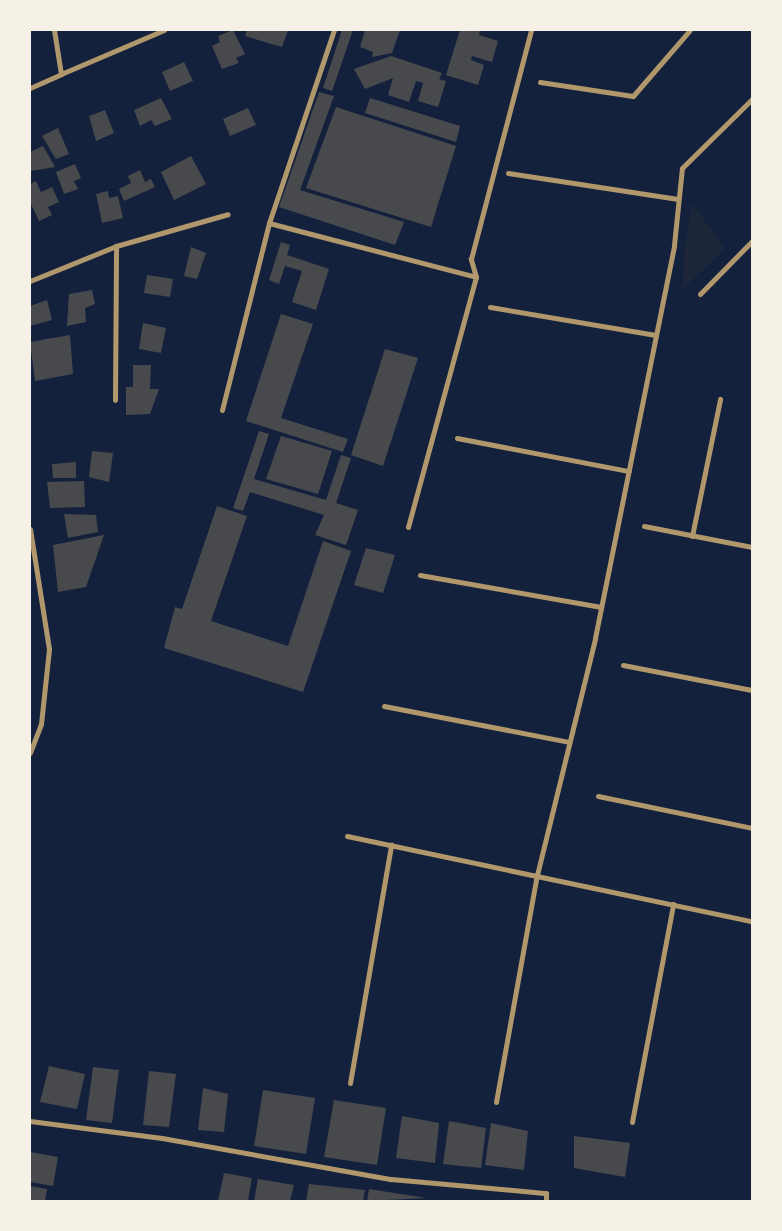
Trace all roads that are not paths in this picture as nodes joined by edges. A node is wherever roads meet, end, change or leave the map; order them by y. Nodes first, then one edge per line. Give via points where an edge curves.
1 (54, 30) edge
2 (164, 30) edge
3 (334, 30) edge
4 (531, 30) edge
5 (690, 30) edge
6 (62, 74) junction
7 (540, 82) dead end
8 (30, 88) edge
9 (752, 99) edge
10 (508, 173) dead end
11 (678, 199) junction
12 (228, 214) dead end
13 (269, 223) junction
14 (752, 241) edge
15 (116, 246) junction
16 (476, 276) junction
17 (30, 281) edge
18 (700, 294) dead end
19 (490, 308) dead end
20 (656, 335) junction
21 (720, 399) dead end
22 (115, 400) dead end
23 (222, 410) dead end
24 (457, 438) dead end
25 (628, 471) junction
26 (408, 526) dead end
27 (644, 526) dead end
28 (30, 529) edge
29 (692, 536) junction
30 (752, 547) edge
31 (420, 576) dead end
32 (602, 607) junction
33 (622, 665) dead end
34 (752, 690) edge
35 (384, 706) dead end
36 (570, 742) junction
37 (30, 753) edge
38 (598, 796) dead end
39 (752, 828) edge
40 (347, 836) dead end
41 (391, 845) junction
42 (537, 875) junction
43 (673, 904) junction
44 (752, 921) edge
45 (350, 1083) dead end
46 (496, 1102) dead end
47 (30, 1121) edge
48 (632, 1122) dead end
49 (546, 1201) edge

1 - 6 street
2 - 6 street
3 - 13 street
4 - 16 street via 471,259
5 - 7 street via 633,96
6 - 8 street
9 - 11 street via 682,168
10 - 11 street
11 - 20 street
12 - 15 street
13 - 16 street
13 - 23 street
14 - 18 street
15 - 17 street
15 - 22 street
16 - 26 street
19 - 20 street
20 - 25 street
21 - 29 street
24 - 25 street
25 - 32 street
27 - 29 street
28 - 37 street via 49,649 41,724
29 - 30 street
31 - 32 street
32 - 36 street
33 - 34 street
35 - 36 street
36 - 42 street
38 - 39 street
40 - 41 street
41 - 42 street
41 - 45 street
42 - 43 street
42 - 46 street
43 - 44 street
43 - 48 street
47 - 49 street via 162,1138 392,1179 546,1193

